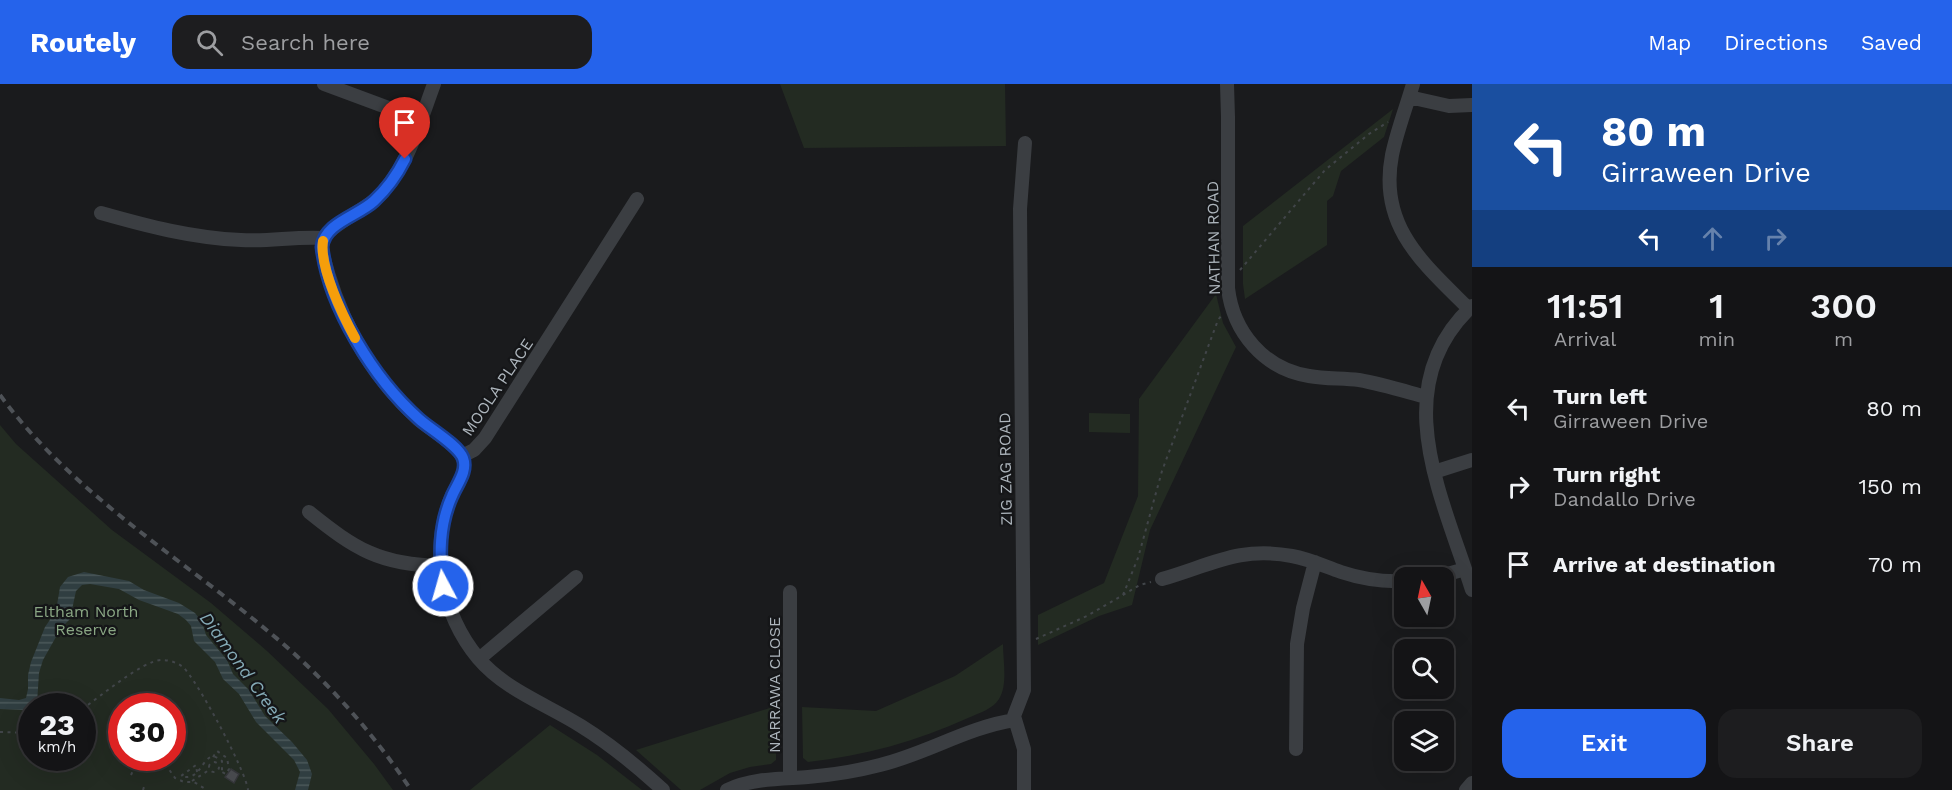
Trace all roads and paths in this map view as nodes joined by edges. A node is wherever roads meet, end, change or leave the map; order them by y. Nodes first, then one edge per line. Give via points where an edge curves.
1 (324, 84) edge
2 (434, 84) edge
3 (1227, 84) edge
4 (1411, 91) edge
5 (1472, 105) edge
6 (421, 120) junction
7 (1025, 143) dead end
8 (637, 199) dead end
9 (100, 213) dead end
10 (324, 238) junction
11 (1471, 307) edge
12 (1426, 397) junction
13 (462, 456) junction
14 (1472, 460) edge
15 (1434, 472) junction
16 (309, 512) dead end
17 (1315, 562) junction
18 (441, 566) junction
19 (1465, 569) junction
20 (1454, 572) edge
21 (576, 577) dead end
22 (1162, 579) joint
23 (1394, 580) edge
24 (1472, 590) edge
25 (790, 592) dead end
26 (1025, 645) junction
27 (479, 659) junction
28 (96, 699) edge
29 (1014, 720) junction
30 (0, 732) edge
31 (18, 733) edge
32 (1296, 749) dead end
33 (213, 757) junction
34 (228, 759) junction
35 (205, 761) junction
36 (222, 762) junction
37 (209, 764) junction
38 (209, 769) junction
39 (133, 771) edge
40 (170, 771) edge
41 (197, 772) junction
42 (131, 775) dead end
43 (790, 778) junction
44 (192, 781) junction
45 (1472, 783) edge
46 (145, 784) dead end
47 (143, 790) edge
48 (207, 790) edge
49 (248, 790) edge
50 (663, 790) edge
51 (727, 790) edge
52 (1023, 790) edge
53 (1466, 790) edge

1 - 6 street
2 - 6 street
3 - 12 street, NATHAN ROAD via 1228,288 1233,312 1247,338 1271,362 1298,374 1371,382
4 - 5 street via 1449,106
4 - 11 street via 1391,162 1390,190 1396,217 1415,254
6 - 10 street via 405,159 389,184 369,205 331,229
7 - 26 street, ZIG ZAG ROAD via 1020,209
8 - 13 street, MOOLA PLACE via 485,438
9 - 10 street via 201,237 244,241
10 - 13 street via 323,252 335,294 363,352 408,409
11 - 12 street via 1442,348
12 - 15 street via 1425,431
13 - 18 street, MOOLA PLACE via 464,472 449,501 442,531
14 - 15 street
15 - 19 street
16 - 18 street via 346,541 375,556 409,565
17 - 22 street via 1279,554 1244,554
17 - 23 street via 1367,579
17 - 32 street via 1298,638
18 - 27 street, MOOLA PLACE via 452,615
19 - 20 street
19 - 24 street
21 - 27 street
22 - 26 path via 1140,585
25 - 43 street, NARRAWA CLOSE
26 - 29 street, ZIG ZAG ROAD via 1024,690
27 - 50 street, MOOLA PLACE via 508,685 597,736
28 - 49 path via 147,664 161,660 176,663 189,675 219,727
29 - 43 street via 992,724 892,762 842,773
29 - 52 street via 1024,749
30 - 31 path
33 - 34 path via 218,751
33 - 35 path
33 - 36 path
34 - 36 path
34 - 36 path via 226,774 222,772
35 - 37 path
35 - 41 path
37 - 38 path
37 - 38 path via 213,761 219,765 216,771
38 - 44 path
39 - 42 path
40 - 44 path via 175,778
41 - 41 path via 189,777 181,776 196,765
43 - 51 street via 752,782
44 - 48 path
45 - 53 street
46 - 47 path

